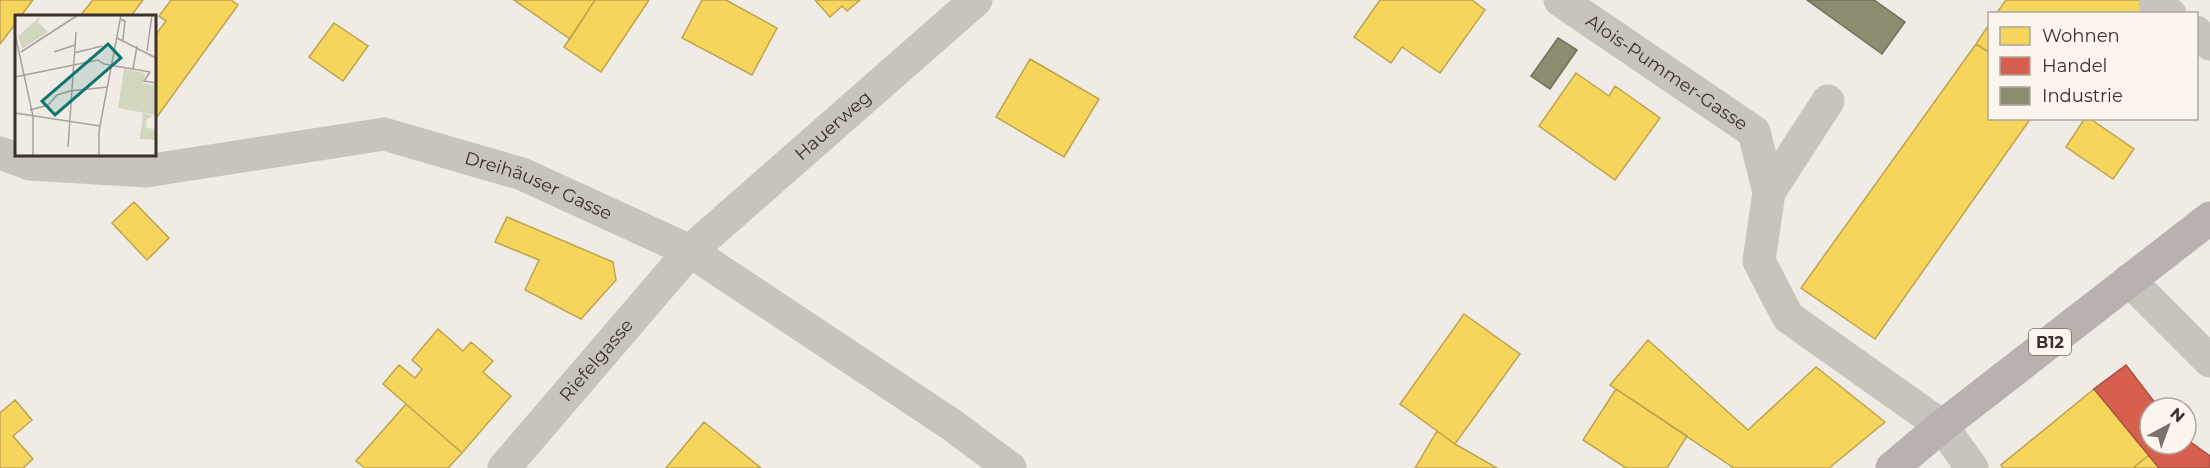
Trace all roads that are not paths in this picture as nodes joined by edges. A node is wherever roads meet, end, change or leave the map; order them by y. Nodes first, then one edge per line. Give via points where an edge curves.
1 (976, 0) edge
2 (1560, 0) edge
3 (2198, 34) edge
4 (2210, 44) edge
5 (1828, 101) dead end
6 (0, 153) edge
7 (1769, 192) junction
8 (2210, 218) edge
9 (690, 251) junction
10 (2130, 280) junction
11 (2210, 361) edge
12 (1942, 426) junction
13 (504, 468) edge
14 (1010, 468) edge
15 (1892, 468) edge
16 (1972, 468) edge

1 - 9 street, Hauerweg
2 - 7 street, Alois-Pummer-Gasse via 1754,132
3 - 4 street
5 - 7 street
6 - 9 street, Dreihäuser Gasse via 30,164 146,171 384,134 522,174
7 - 12 street, Alois-Pummer-Gasse via 1759,261 1788,317
8 - 10 main road, B12
9 - 13 street, Riefelgasse
9 - 14 street, Dreihäuser Gasse via 952,425
10 - 11 street
10 - 12 main road, B12
12 - 15 main road, B12
12 - 16 street, Alois-Pummer-Gasse

